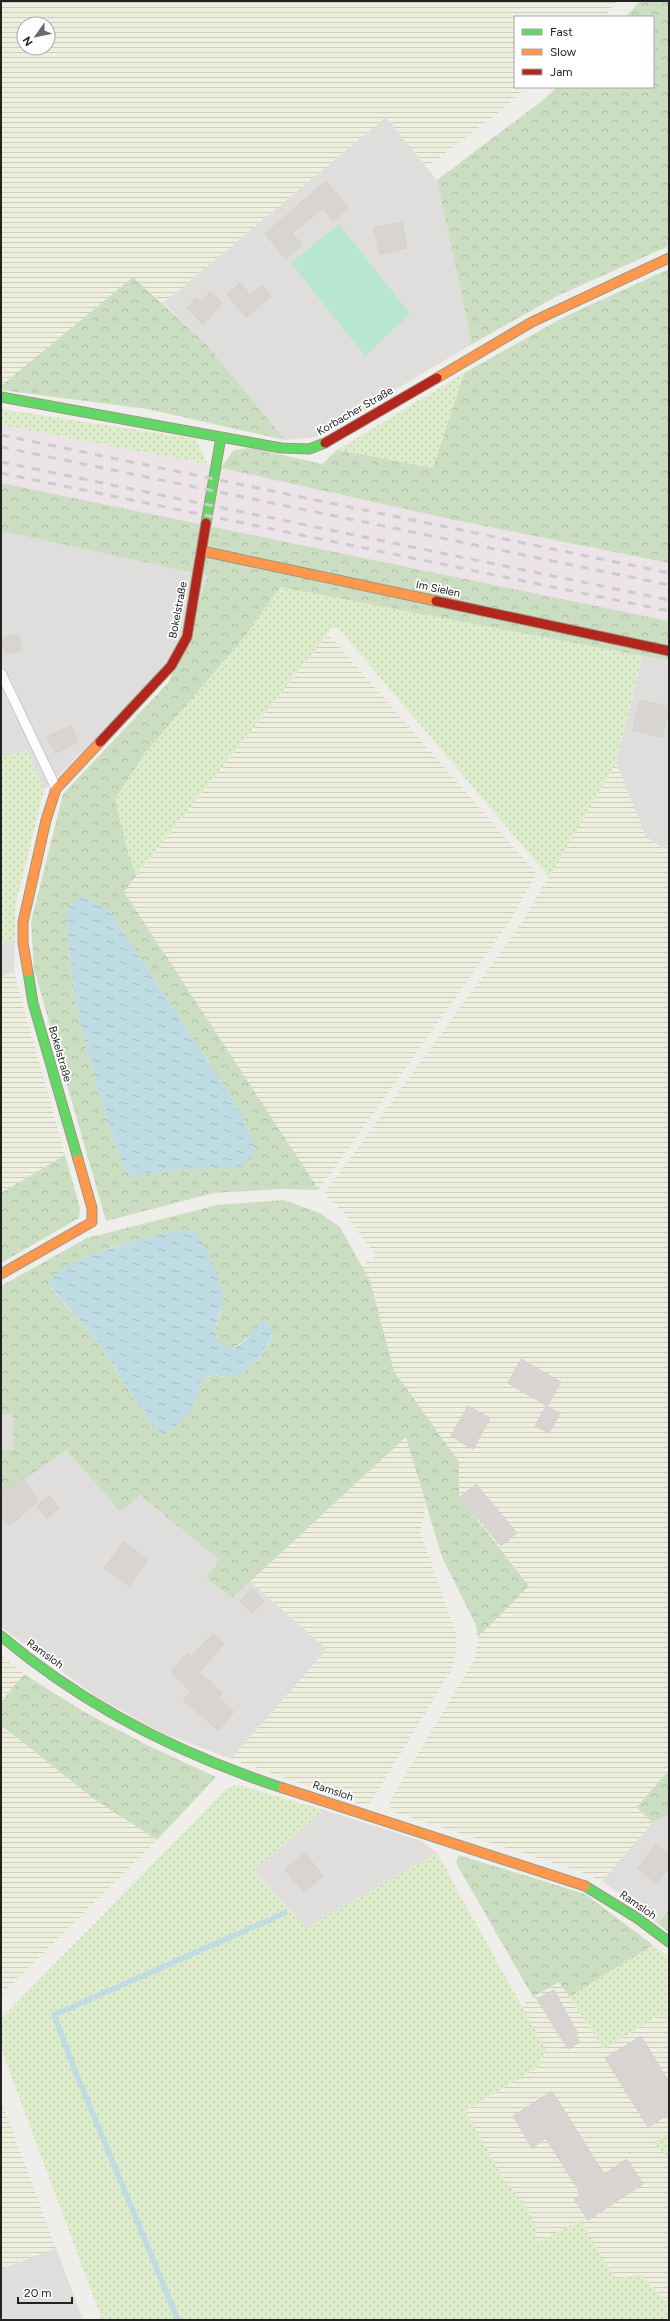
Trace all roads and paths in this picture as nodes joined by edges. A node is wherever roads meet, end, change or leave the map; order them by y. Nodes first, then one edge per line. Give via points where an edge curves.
1 (669, 258) edge
2 (1, 397) edge
3 (221, 437) junction
4 (202, 551) junction
5 (669, 651) edge
6 (1, 673) edge
7 (56, 789) junction
8 (1, 1274) edge
9 (1, 1636) edge
10 (669, 1942) edge

1 - 3 street, Korbacher Straße via 532,322 319,446 309,449 281,448
2 - 3 street, Korbacher Straße
3 - 4 street, Bokelstraße
4 - 5 street, Im Sielen
4 - 7 street, Bokelstraße via 183,647 161,677
6 - 7 lane
7 - 8 street, Bokelstraße via 46,820 23,922 23,943 33,1003 93,1215 92,1222
9 - 10 street, Ramsloh via 32,1662 93,1702 156,1737 233,1772 587,1887 637,1918

